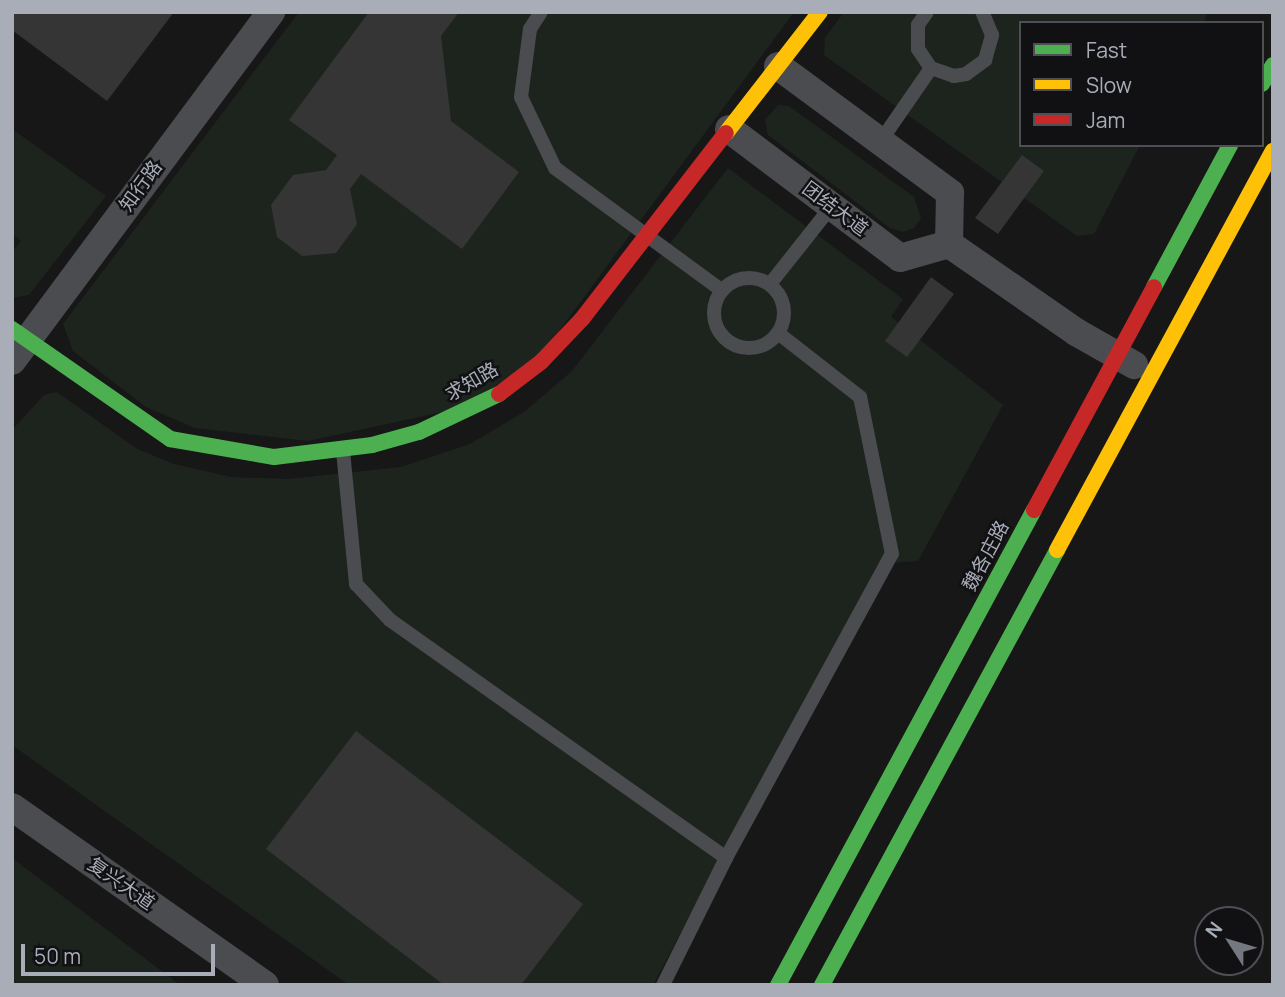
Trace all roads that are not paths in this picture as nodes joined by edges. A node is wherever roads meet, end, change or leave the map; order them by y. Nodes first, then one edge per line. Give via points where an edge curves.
1 (271, 12) edge
2 (541, 12) edge
3 (820, 12) edge
4 (982, 12) edge
5 (924, 13) edge
6 (1273, 65) edge
7 (778, 66) junction
8 (931, 68) junction
9 (1264, 81) edge
10 (729, 129) junction
11 (880, 142) junction
12 (1229, 147) edge
13 (1273, 151) edge
14 (831, 206) junction
15 (647, 235) junction
16 (950, 244) junction
17 (770, 284) junction
18 (722, 290) junction
19 (778, 333) junction
20 (18, 344) edge
21 (1118, 355) junction
22 (1153, 375) junction
23 (342, 449) junction
24 (12, 807) edge
25 (726, 858) junction
26 (265, 985) edge
27 (663, 985) edge
28 (778, 985) edge
29 (822, 985) edge

1 - 20 street, 知行路
2 - 15 lane via 530,29 523,64 521,96 533,130 555,169
3 - 7 main road, 求知路
4 - 8 lane via 992,35 985,60 954,76
5 - 8 lane via 916,37 922,60
6 - 9 main road
7 - 10 main road, 求知路
7 - 11 street
8 - 11 lane
10 - 14 street, 团结大道
10 - 15 main road, 求知路
11 - 16 street via 950,193
12 - 21 main road, 魏各庄路
13 - 22 main road
14 - 16 street, 团结大道 via 900,258
14 - 17 lane
15 - 18 lane
15 - 23 main road, 求知路 via 582,319 541,362 502,393 419,432
16 - 21 street via 1076,332
17 - 18 lane via 742,278
17 - 19 lane via 785,310
18 - 19 lane via 716,300 715,323 728,341 761,346
19 - 25 lane via 860,397 891,554
20 - 23 main road, 求知路 via 170,439 274,457
21 - 22 street
21 - 28 main road, 魏各庄路
22 - 29 main road
23 - 25 lane via 356,584 390,620
24 - 26 street, 复兴大道
25 - 27 lane

